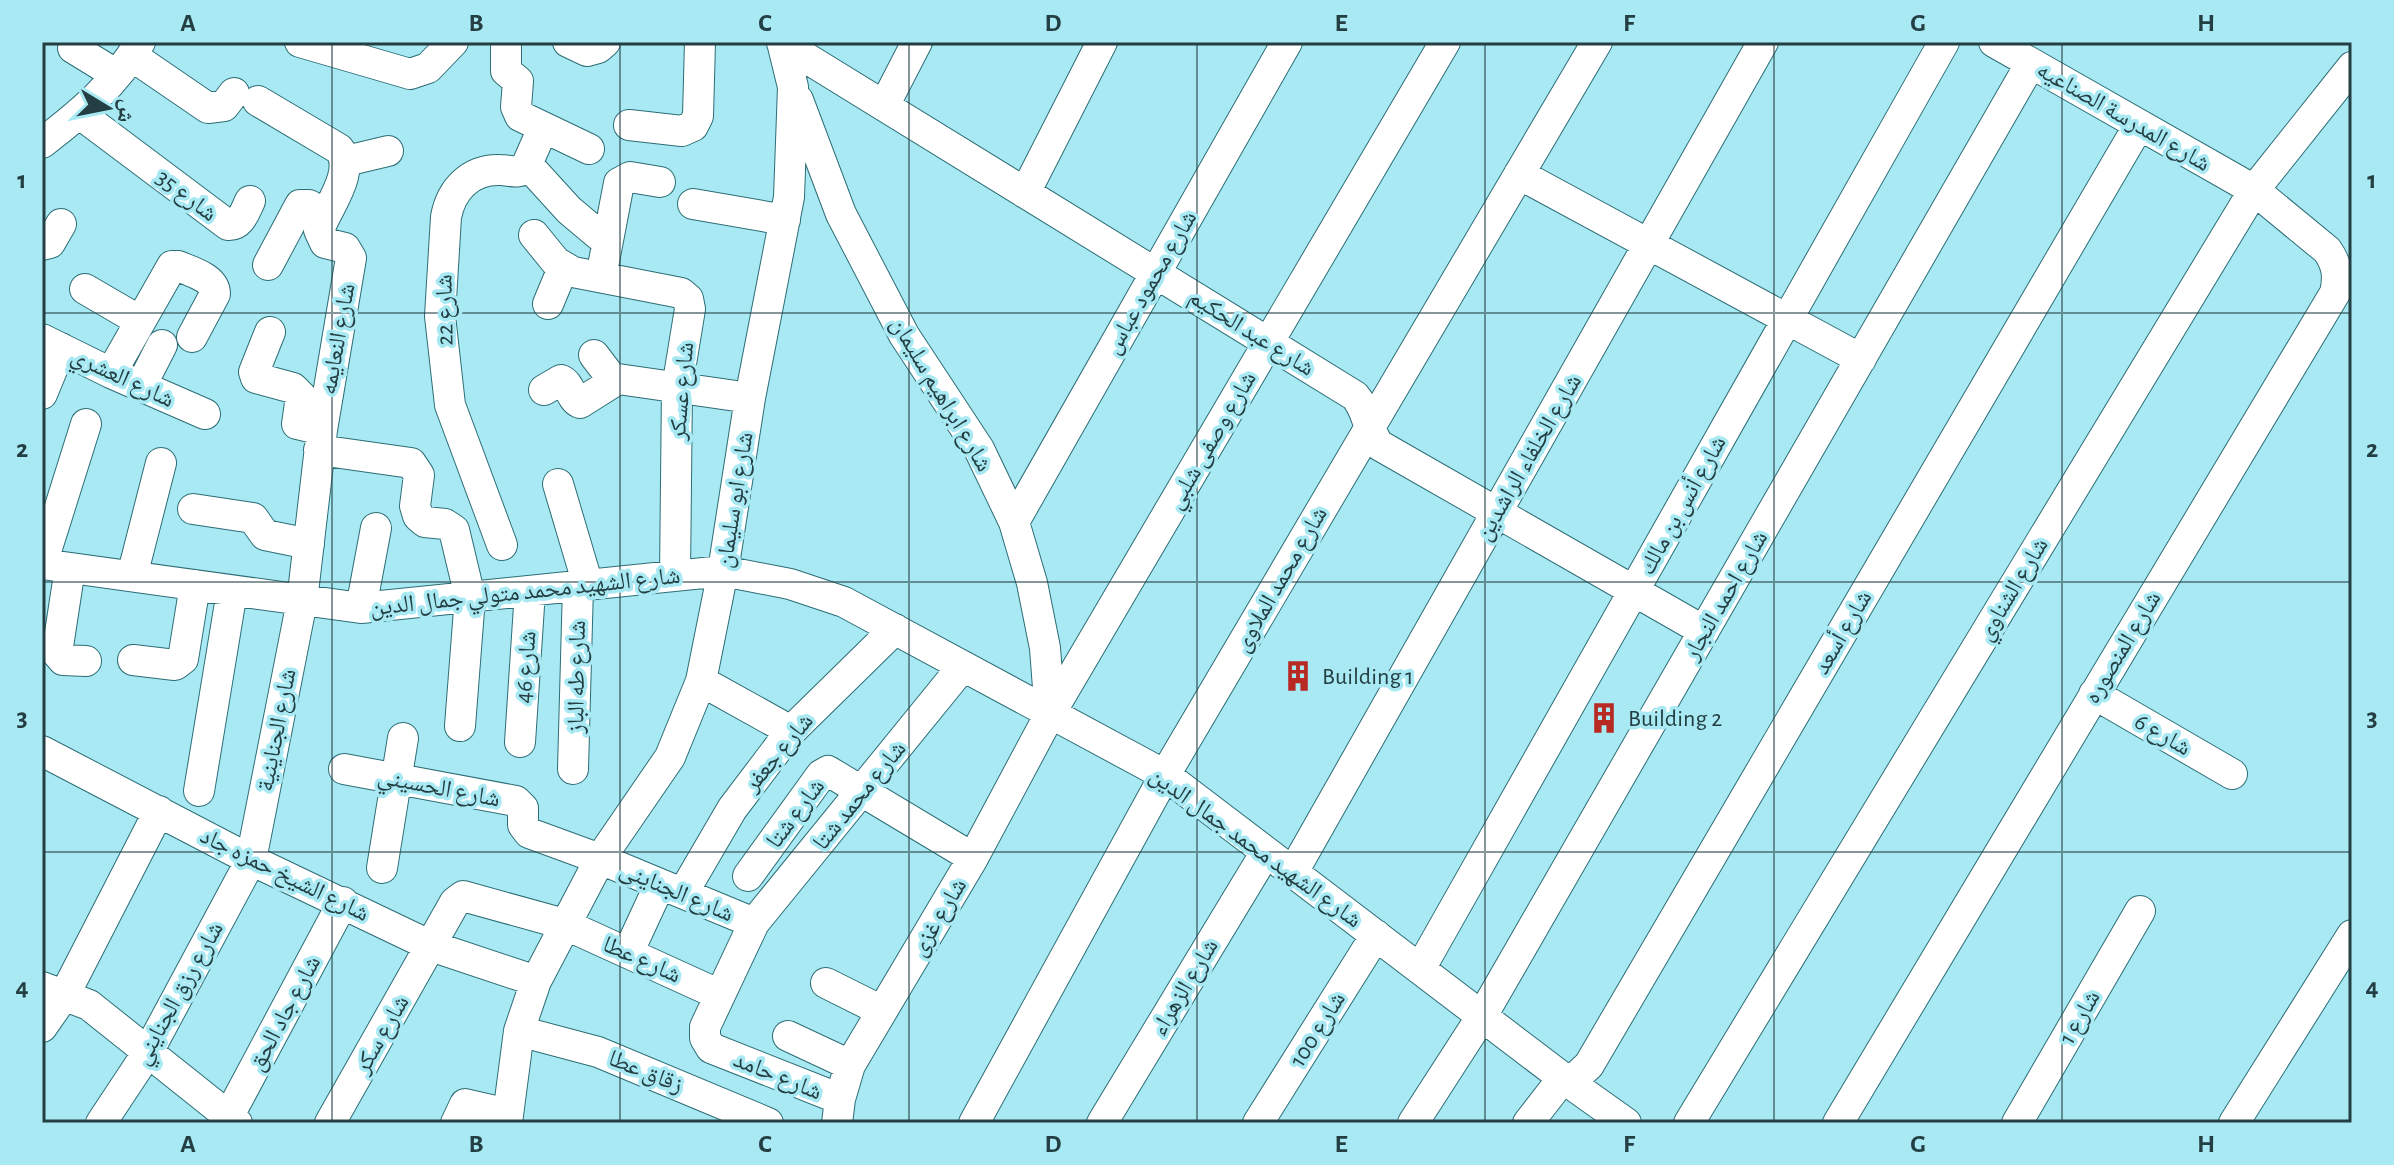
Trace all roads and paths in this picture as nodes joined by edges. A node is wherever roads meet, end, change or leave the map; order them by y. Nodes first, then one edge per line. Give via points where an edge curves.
1 (300, 42) edge
2 (453, 42) edge
3 (506, 42) edge
4 (568, 42) edge
5 (605, 42) edge
6 (700, 42) edge
7 (917, 42) edge
8 (1102, 42) edge
9 (1287, 42) edge
10 (1445, 42) edge
11 (1597, 42) edge
12 (1763, 42) edge
13 (1944, 42) edge
14 (1994, 42) edge
15 (782, 43) edge
16 (73, 48) dead end
17 (129, 58) edge
18 (2031, 63) junction
19 (2352, 67) edge
20 (793, 87) junction
21 (884, 106) junction
22 (80, 114) junction
23 (629, 125) dead end
24 (2139, 125) junction
25 (543, 128) junction
26 (42, 143) edge
27 (589, 149) dead end
28 (388, 151) dead end
29 (346, 161) junction
30 (528, 165) junction
31 (1519, 174) junction
32 (660, 182) dead end
33 (2254, 190) junction
34 (1025, 193) junction
35 (250, 201) dead end
36 (693, 204) dead end
37 (326, 215) junction
38 (785, 220) junction
39 (534, 235) dead end
40 (607, 242) junction
41 (1648, 244) junction
42 (268, 265) dead end
43 (563, 268) junction
44 (1155, 273) junction
45 (601, 277) junction
46 (85, 289) dead end
47 (548, 304) dead end
48 (1788, 319) junction
49 (140, 321) junction
50 (270, 332) dead end
51 (192, 337) dead end
52 (1269, 342) junction
53 (51, 344) edge
54 (162, 345) dead end
55 (594, 355) dead end
56 (1861, 359) junction
57 (111, 373) junction
58 (613, 380) junction
59 (141, 386) junction
60 (677, 388) junction
61 (544, 390) dead end
62 (42, 394) edge
63 (750, 398) junction
64 (205, 414) dead end
65 (86, 424) dead end
66 (1369, 426) junction
67 (320, 440) junction
68 (161, 463) dead end
69 (558, 484) dead end
70 (193, 509) dead end
71 (1496, 512) junction
72 (1014, 522) junction
73 (376, 528) dead end
74 (309, 544) junction
75 (502, 545) dead end
76 (51, 565) edge
77 (723, 571) junction
78 (132, 576) junction
79 (675, 576) junction
80 (195, 585) junction
81 (583, 585) junction
82 (232, 591) junction
83 (530, 591) junction
84 (1634, 591) junction
85 (470, 597) junction
86 (302, 601) junction
87 (361, 608) junction
88 (895, 629) junction
89 (1704, 631) junction
90 (133, 660) dead end
91 (86, 661) dead end
92 (963, 666) junction
93 (701, 681) junction
94 (2094, 694) junction
95 (1050, 714) junction
96 (460, 726) dead end
97 (791, 731) junction
98 (403, 738) dead end
99 (520, 742) dead end
100 (42, 751) edge
101 (344, 769) dead end
102 (573, 769) dead end
103 (2232, 774) dead end
104 (1165, 775) junction
105 (397, 779) junction
106 (862, 790) junction
107 (199, 791) dead end
108 (159, 811) junction
109 (1266, 852) junction
110 (973, 858) junction
111 (600, 859) junction
112 (251, 860) junction
113 (382, 868) dead end
114 (1293, 872) junction
115 (748, 876) dead end
116 (672, 889) junction
117 (343, 902) junction
118 (2140, 911) dead end
119 (754, 923) junction
120 (564, 924) junction
121 (1376, 935) junction
122 (2352, 935) edge
123 (431, 946) junction
124 (628, 953) junction
125 (1420, 969) junction
126 (536, 981) junction
127 (826, 983) dead end
128 (54, 990) edge
129 (720, 995) junction
130 (882, 1011) junction
131 (1482, 1016) junction
132 (42, 1027) edge
133 (519, 1031) junction
134 (788, 1036) dead end
135 (148, 1052) junction
136 (850, 1065) junction
137 (1567, 1081) junction
138 (838, 1111) edge
139 (508, 1118) edge
140 (230, 1121) edge
141 (101, 1123) edge
142 (330, 1123) edge
143 (456, 1123) edge
144 (768, 1123) edge
145 (974, 1123) edge
146 (1102, 1123) edge
147 (1258, 1123) edge
148 (1413, 1123) edge
149 (1528, 1123) edge
150 (1626, 1123) edge
151 (1689, 1123) edge
152 (1838, 1123) edge
153 (2017, 1123) edge
154 (2234, 1123) edge

1 - 2 street via 410,74 428,68
3 - 25 street via 506,71 518,81 517,112
4 - 5 street via 587,51
6 - 23 street via 698,116 693,126 682,131
7 - 21 street
8 - 34 street
9 - 44 street, شارع محمود عباس
10 - 52 street, شارع وصفى شلبي
11 - 31 street, شارع محمد الملاوى
12 - 41 street, شارع الخلفاء الراشدين
13 - 48 street, شارع أنس بن مالك
14 - 18 street, شارع المدرسة الصناعيه
15 - 20 street, شارع ابو سليمان
15 - 21 street, شارع عبد الحكيم
16 - 17 street
17 - 22 street
17 - 29 street via 208,108 246,97 339,149
18 - 24 street, شارع المدرسة الصناعيه
18 - 56 street, شارع احمد النجار
19 - 33 street, شارع الشناوي
20 - 38 street, شارع ابو سليمان
20 - 72 street, شارع ابراهيم سليمان via 841,214 904,335 979,449
21 - 34 street, شارع عبد الحكيم
22 - 26 street
22 - 35 street, شارع 35 via 228,225 239,222
24 - 33 street, شارع المدرسة الصناعيه
24 - 137 street, شارع أسعد via 1589,1065
25 - 27 street
25 - 30 street
28 - 29 street
29 - 37 street
30 - 40 street
30 - 75 street, شارع 22 via 517,172 481,172 468,179 456,189 446,217 440,316 450,405
31 - 41 street
31 - 66 street, شارع محمد الملاوى
32 - 40 street via 630,177 619,183
33 - 94 street, شارع المنصوره via 2327,250 2337,271 2335,293
33 - 151 street, شارع الشناوي
34 - 44 street, شارع عبد الحكيم
36 - 38 street
37 - 42 street via 300,205
37 - 67 street, شارع النعايمه via 319,230 322,239 345,248 351,258
38 - 63 street, شارع ابو سليمان
39 - 43 street
40 - 45 street
41 - 48 street
41 - 71 street, شارع الخلفاء الراشدين
43 - 45 street, شارع عسكر
43 - 47 street
44 - 52 street, شارع عبد الحكيم
44 - 72 street, شارع محمود عباس
45 - 60 street, شارع عسكر via 681,293 688,299
46 - 49 street
48 - 56 street
48 - 84 street, شارع أنس بن مالك
49 - 51 street via 168,270 178,266 215,288
49 - 57 street
50 - 67 street via 256,378 296,390 301,396 297,424
52 - 66 street, شارع عبد الحكيم via 1355,396
52 - 95 street, شارع وصفى شلبي
53 - 57 street, شارع العشري
53 - 62 street
54 - 59 street
55 - 58 street
56 - 89 street, شارع احمد النجار
57 - 59 street, شارع العشري
58 - 60 street
58 - 61 street via 580,403 563,380
59 - 64 street, شارع العشري
60 - 63 street
60 - 79 street, شارع عسكر
63 - 77 street, شارع ابو سليمان
65 - 76 street
66 - 71 street, شارع عبد الحكيم via 1379,445
66 - 104 street, شارع محمد الملاوى
67 - 74 street, شارع النعايمه
67 - 85 street via 415,466 418,516 454,530
68 - 78 street
69 - 81 street, شارع طه الباز
70 - 74 street via 253,518 265,535
71 - 84 street, شارع عبد الحكيم
71 - 114 street, شارع الخلفاء الراشدين
72 - 95 street, شارع ابراهيم سليمان via 1045,648
73 - 87 street
74 - 86 street, شارع النعايمه
76 - 78 street, شارع الشهيد محمد متولي جمال الدين
76 - 91 street via 57,653 63,660
77 - 79 street, شارع الشهيد محمد متولي جمال الدين
77 - 88 street, شارع الشهيد محمد جمال الدين via 844,602
77 - 93 street, شارع ابو سليمان
78 - 80 street, شارع الشهيد محمد متولي جمال الدين
79 - 81 street, شارع الشهيد محمد متولي جمال الدين
80 - 82 street, شارع الشهيد محمد متولي جمال الدين
80 - 90 street via 183,659 175,665
81 - 83 street, شارع الشهيد محمد متولي جمال الدين
81 - 102 street, شارع طه الباز
82 - 86 street, شارع الشهيد محمد متولي جمال الدين
82 - 107 street
83 - 85 street, شارع الشهيد محمد متولي جمال الدين
83 - 99 street, شارع 46
84 - 89 street, شارع عبد الحكيم
84 - 125 street, شارع أنس بن مالك
85 - 87 street, شارع الشهيد محمد متولي جمال الدين
85 - 96 street
86 - 87 street, شارع الشهيد محمد متولي جمال الدين
86 - 112 street, شارع الجناينية
88 - 92 street, شارع الشهيد محمد جمال الدين
88 - 97 street, شارع جعفر
89 - 131 street, شارع احمد النجار
92 - 95 street, شارع الشهيد محمد جمال الدين
92 - 106 street, شارع محمد شتا
93 - 97 street
93 - 111 street, شارع ابو سليمان via 670,757
94 - 103 street, شارع 6
94 - 152 street, شارع المنصوره
95 - 104 street, شارع الشهيد محمد جمال الدين
95 - 110 street, شارع غزى
97 - 116 street, شارع جعفر
98 - 105 street
100 - 108 street, شارع الشيخ حمزه جاد
101 - 105 street, شارع الحسيني
104 - 109 street, شارع الشهيد محمد جمال الدين
104 - 145 street, شارع محمد الملاوى
105 - 111 street, شارع الحسيني via 516,801 529,833
105 - 113 street
106 - 110 street, شارع شتا
106 - 115 street, شارع شتا via 832,772 823,773
106 - 119 street, شارع محمد شتا
108 - 112 street, شارع الشيخ حمزه جاد
108 - 128 street
109 - 114 street, شارع الشهيد محمد جمال الدين
109 - 146 street, شارع الزهراء
110 - 130 street, شارع غزى
111 - 116 street, شارع الجناينى
111 - 120 street, شارع ابو سليمان
112 - 117 street, شارع الشيخ حمزه جاد
112 - 135 street, شارع رزق الجنايني
114 - 121 street, شارع الشهيد محمد جمال الدين
116 - 119 street, شارع الجناينى
116 - 124 street, شارع جعفر
117 - 123 street, شارع الشيخ حمزه جاد
117 - 140 street, شارع جاد الحق
118 - 153 street, شارع 1
119 - 129 street, شارع حامد
120 - 123 street via 463,896
120 - 124 street, شارع عطا
120 - 126 street, شارع ابو سليمان
121 - 125 street, شارع الشهيد محمد جمال الدين
121 - 147 street, شارع 100
122 - 154 street
123 - 126 street, شارع الشيخ حمزه جاد
123 - 142 street, شارع سكر
124 - 129 street, شارع عطا
125 - 131 street, شارع الشهيد محمد جمال الدين
126 - 133 street, شارع ابو سليمان
127 - 130 street
128 - 132 street
128 - 135 street via 89,1005
129 - 138 street, شارع حامد via 704,1032 711,1048
130 - 136 street, شارع غزى
131 - 137 street, شارع الشهيد محمد جمال الدين
131 - 148 street, شارع احمد النجار
133 - 139 street, شارع ابو سليمان
133 - 144 street, زقاق عطا via 598,1052
134 - 136 street
135 - 140 street
135 - 141 street, شارع رزق الجنايني
136 - 138 street, شارع غزى
137 - 149 street, شارع أسعد via 1547,1095
137 - 150 street, شارع الشهيد محمد جمال الدين
139 - 143 street via 465,1104

